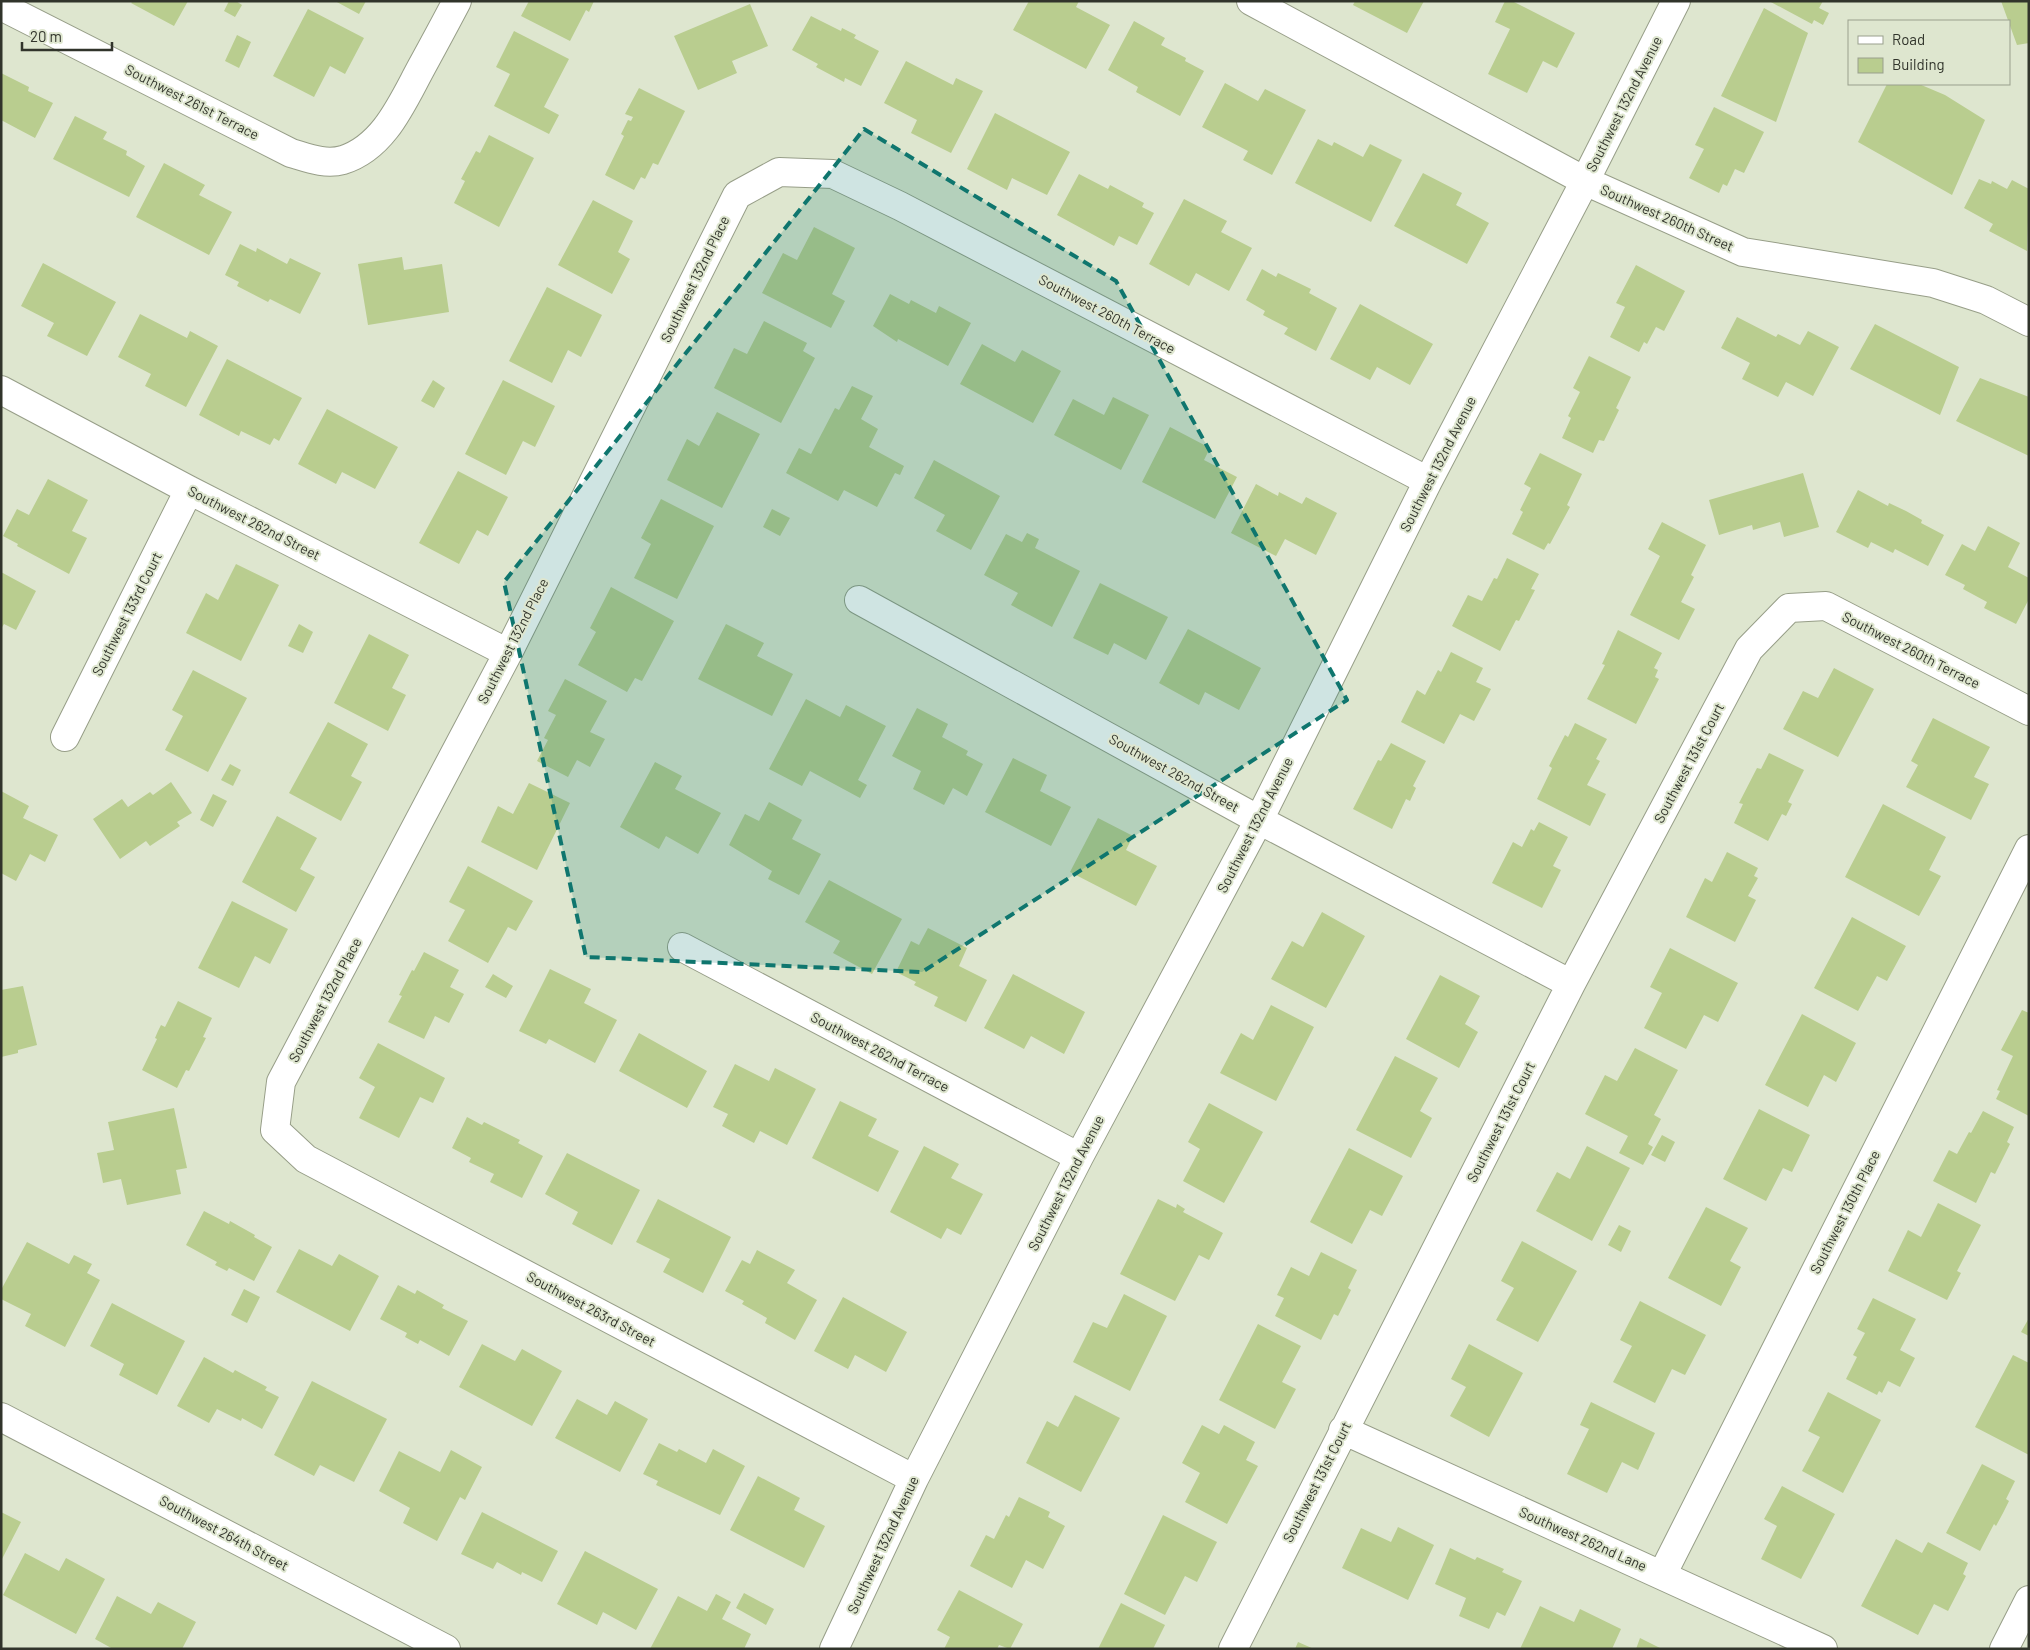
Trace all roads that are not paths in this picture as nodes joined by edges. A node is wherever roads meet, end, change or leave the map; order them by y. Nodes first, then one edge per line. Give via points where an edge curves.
1 (457, 1) edge
2 (1676, 1) edge
3 (1253, 2) edge
4 (1, 6) edge
5 (30, 10) edge
6 (779, 172) joint
7 (1585, 180) junction
8 (2029, 322) edge
9 (1, 390) edge
10 (1428, 481) junction
11 (189, 490) junction
12 (859, 600) dead end
13 (1789, 608) joint
14 (508, 653) junction
15 (2029, 711) edge
16 (65, 737) dead end
17 (1260, 820) junction
18 (2029, 850) edge
19 (682, 947) dead end
20 (1572, 984) junction
21 (275, 1130) joint
22 (1079, 1157) junction
23 (1, 1417) edge
24 (1343, 1430) junction
25 (914, 1479) junction
26 (1662, 1575) junction
27 (2029, 1600) edge
28 (446, 1649) edge
29 (834, 1649) edge
30 (1233, 1649) edge
31 (1823, 1649) edge
32 (2004, 1649) edge

1 - 5 street, Southwest 261st Terrace via 394,118 360,152 342,160 321,162 291,153
2 - 7 street, Southwest 132nd Avenue
3 - 7 street, Southwest 260th Street
4 - 5 street, Southwest 261st Terrace
6 - 10 street, Southwest 260th Terrace via 833,174
6 - 14 street, Southwest 132nd Place via 736,194
7 - 8 street, Southwest 260th Street via 1743,252 1933,283 1986,300
7 - 10 street, Southwest 132nd Avenue
9 - 11 street, Southwest 262nd Street
10 - 17 street, Southwest 132nd Avenue
11 - 14 street, Southwest 262nd Street
11 - 16 street, Southwest 133rd Court
12 - 17 street, Southwest 262nd Street
13 - 15 street, Southwest 260th Terrace via 1826,606
13 - 20 street, Southwest 131st Court via 1749,649
14 - 21 street, Southwest 132nd Place via 281,1082
17 - 20 street, Southwest 262nd Street
17 - 22 street, Southwest 132nd Avenue
18 - 26 street, Southwest 130th Place
19 - 22 street, Southwest 262nd Terrace
20 - 24 street, Southwest 131st Court
21 - 25 street, Southwest 263rd Street via 306,1159
22 - 25 street, Southwest 132nd Avenue
23 - 28 street, Southwest 264th Street
24 - 26 street, Southwest 262nd Lane
24 - 30 street, Southwest 131st Court
25 - 29 street, Southwest 132nd Avenue
26 - 31 street, Southwest 262nd Lane
27 - 32 street

